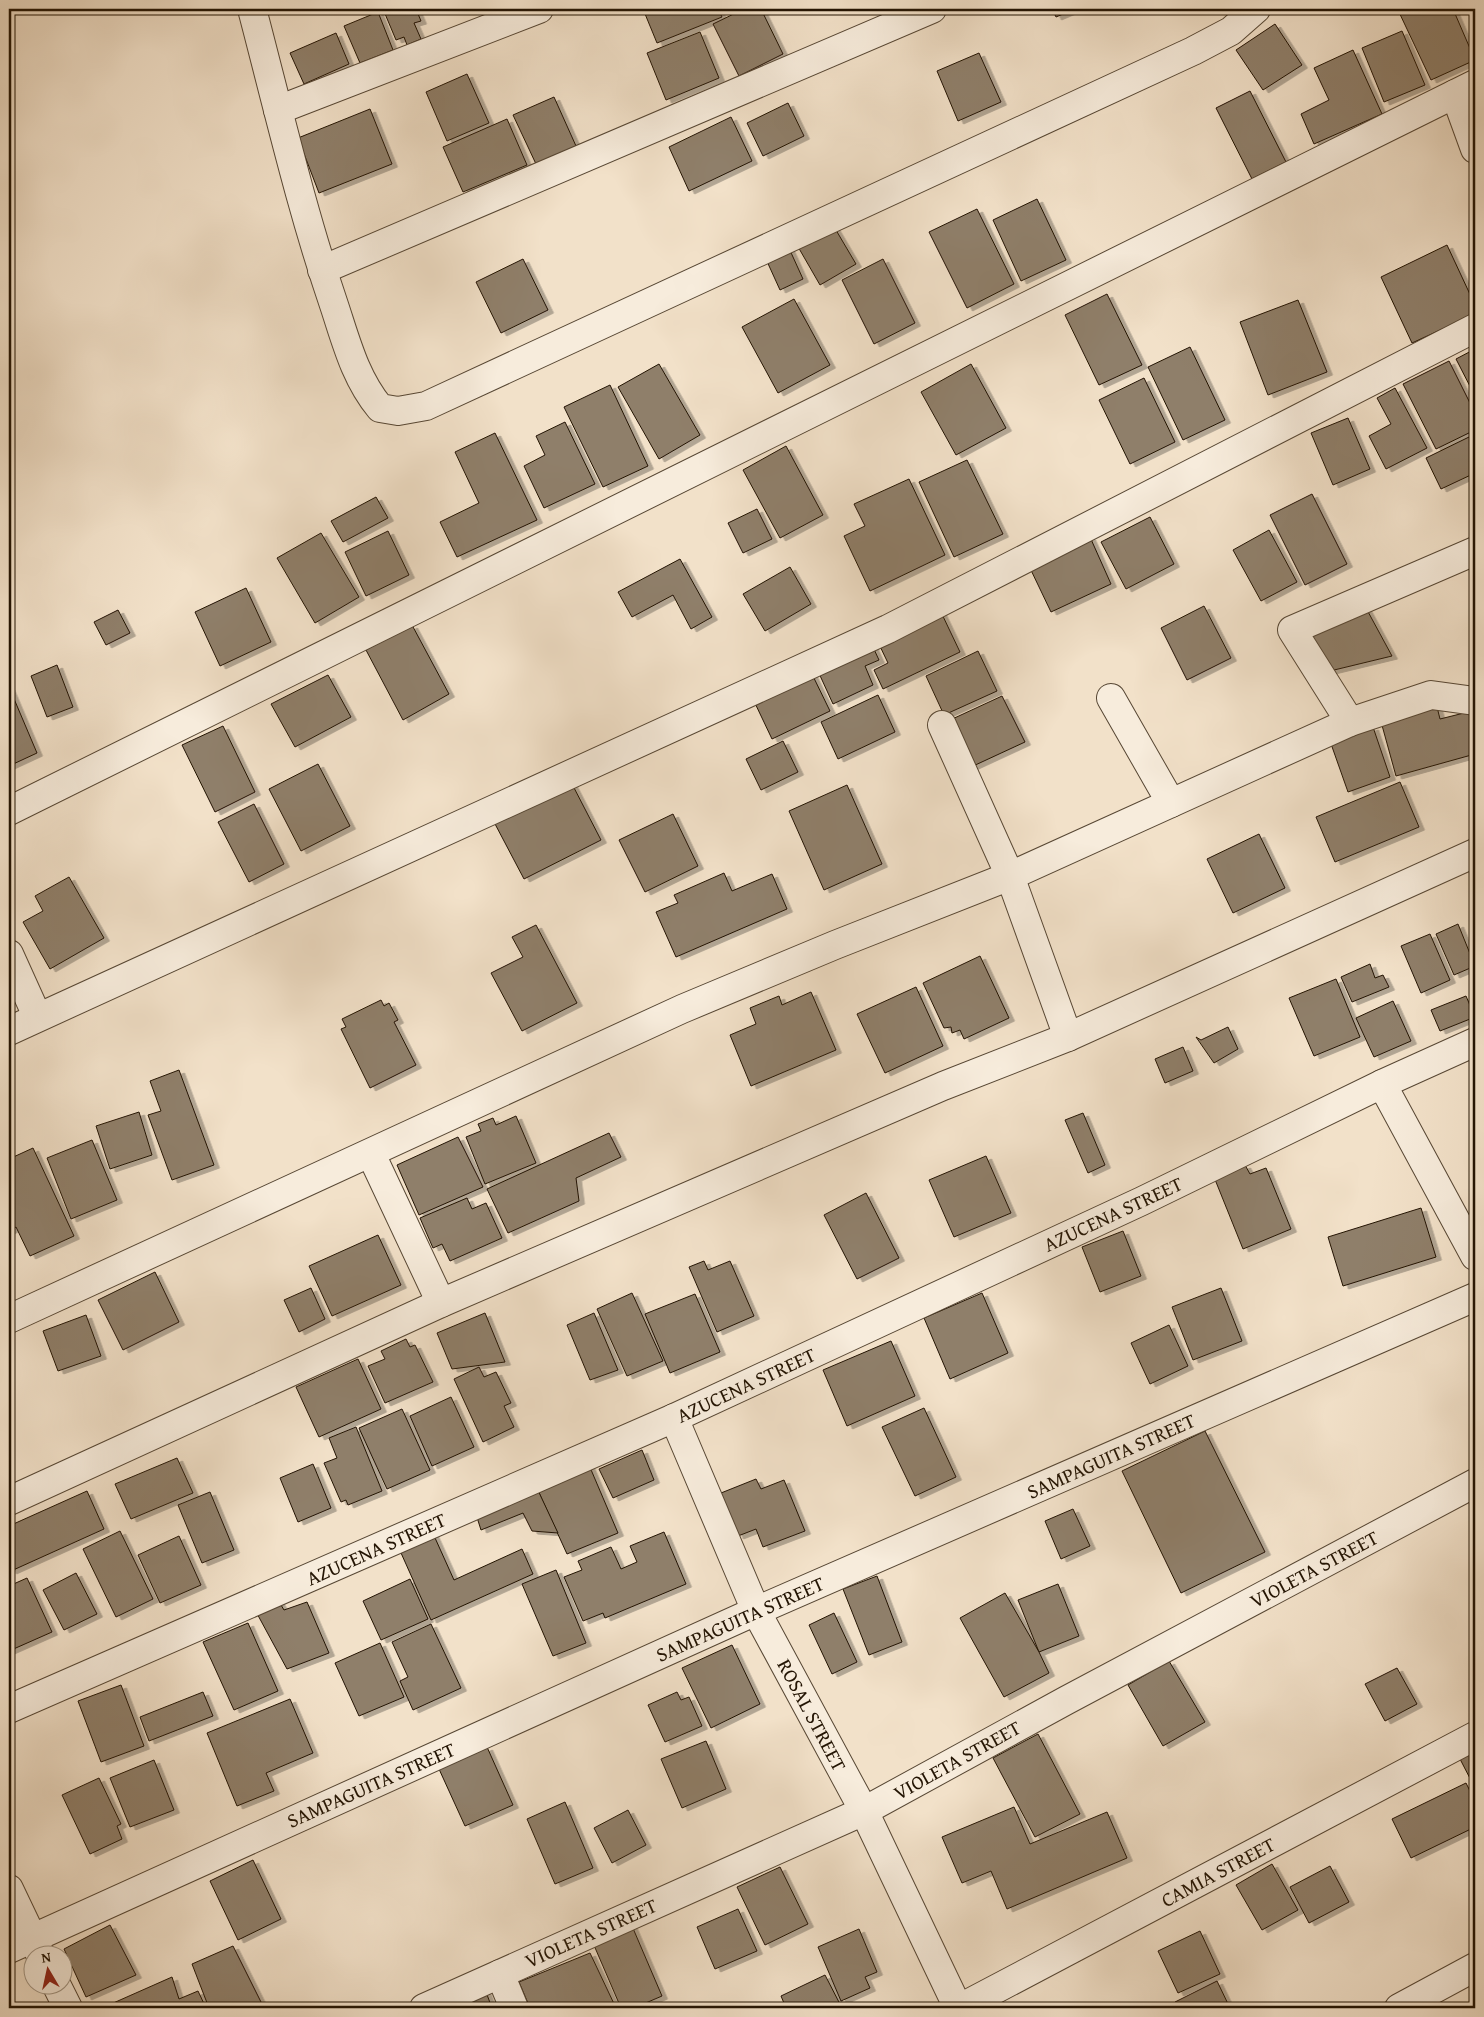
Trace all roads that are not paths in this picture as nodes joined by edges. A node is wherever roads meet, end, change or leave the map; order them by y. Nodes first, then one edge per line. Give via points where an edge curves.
1 (252, 9) edge
2 (539, 9) edge
3 (932, 9) edge
4 (1256, 9) edge
5 (1465, 89) edge
6 (278, 110) junction
7 (1475, 150) edge
8 (322, 270) junction
9 (1475, 328) edge
10 (1475, 551) edge
11 (1111, 698) dead end
12 (1475, 701) edge
13 (1350, 722) junction
14 (942, 725) dead end
15 (1171, 803) junction
16 (9, 811) edge
17 (1475, 853) edge
18 (1010, 876) junction
19 (9, 954) edge
20 (38, 1016) junction
21 (9, 1031) edge
22 (1068, 1037) junction
23 (1475, 1042) edge
24 (1382, 1084) junction
25 (371, 1154) junction
26 (1475, 1256) edge
27 (1475, 1297) edge
28 (441, 1303) junction
29 (9, 1319) edge
30 (674, 1418) junction
31 (1475, 1483) edge
32 (9, 1501) edge
33 (756, 1611) junction
34 (9, 1710) edge
35 (1475, 1736) edge
36 (864, 1811) junction
37 (9, 1889) edge
38 (26, 1944) edge
39 (34, 1944) edge
40 (1475, 1966) edge
41 (500, 1974) junction
42 (61, 1994) edge
43 (68, 2008) edge
44 (424, 2008) edge
45 (514, 2008) edge
46 (959, 2008) edge
47 (1399, 2008) edge

1 - 6 street
2 - 6 street
3 - 8 street
4 - 8 street via 1231,31 1193,51 426,406 398,411 380,408 370,395 358,375
5 - 7 street
5 - 16 street
6 - 8 street
9 - 20 street via 888,629
10 - 13 street via 1292,630
11 - 15 street
12 - 13 street via 1432,695
13 - 15 street
14 - 18 street
15 - 18 street
17 - 22 street
18 - 22 street
18 - 25 street via 682,1009
19 - 20 street
20 - 21 street
22 - 28 street via 943,1086
23 - 24 street, AZUCENA STREET
24 - 26 street
24 - 30 street, AZUCENA STREET via 1142,1201
25 - 28 street
25 - 29 street
27 - 33 street, SAMPAGUITA STREET
28 - 32 street
30 - 33 street, ROSAL STREET
30 - 34 street, AZUCENA STREET
31 - 36 street, VIOLETA STREET
33 - 36 street, ROSAL STREET
33 - 39 street, SAMPAGUITA STREET
35 - 46 street, CAMIA STREET
36 - 41 street, VIOLETA STREET
36 - 46 street, ROSAL STREET
37 - 38 street
40 - 47 street
41 - 44 street, VIOLETA STREET
41 - 45 street
42 - 43 street

